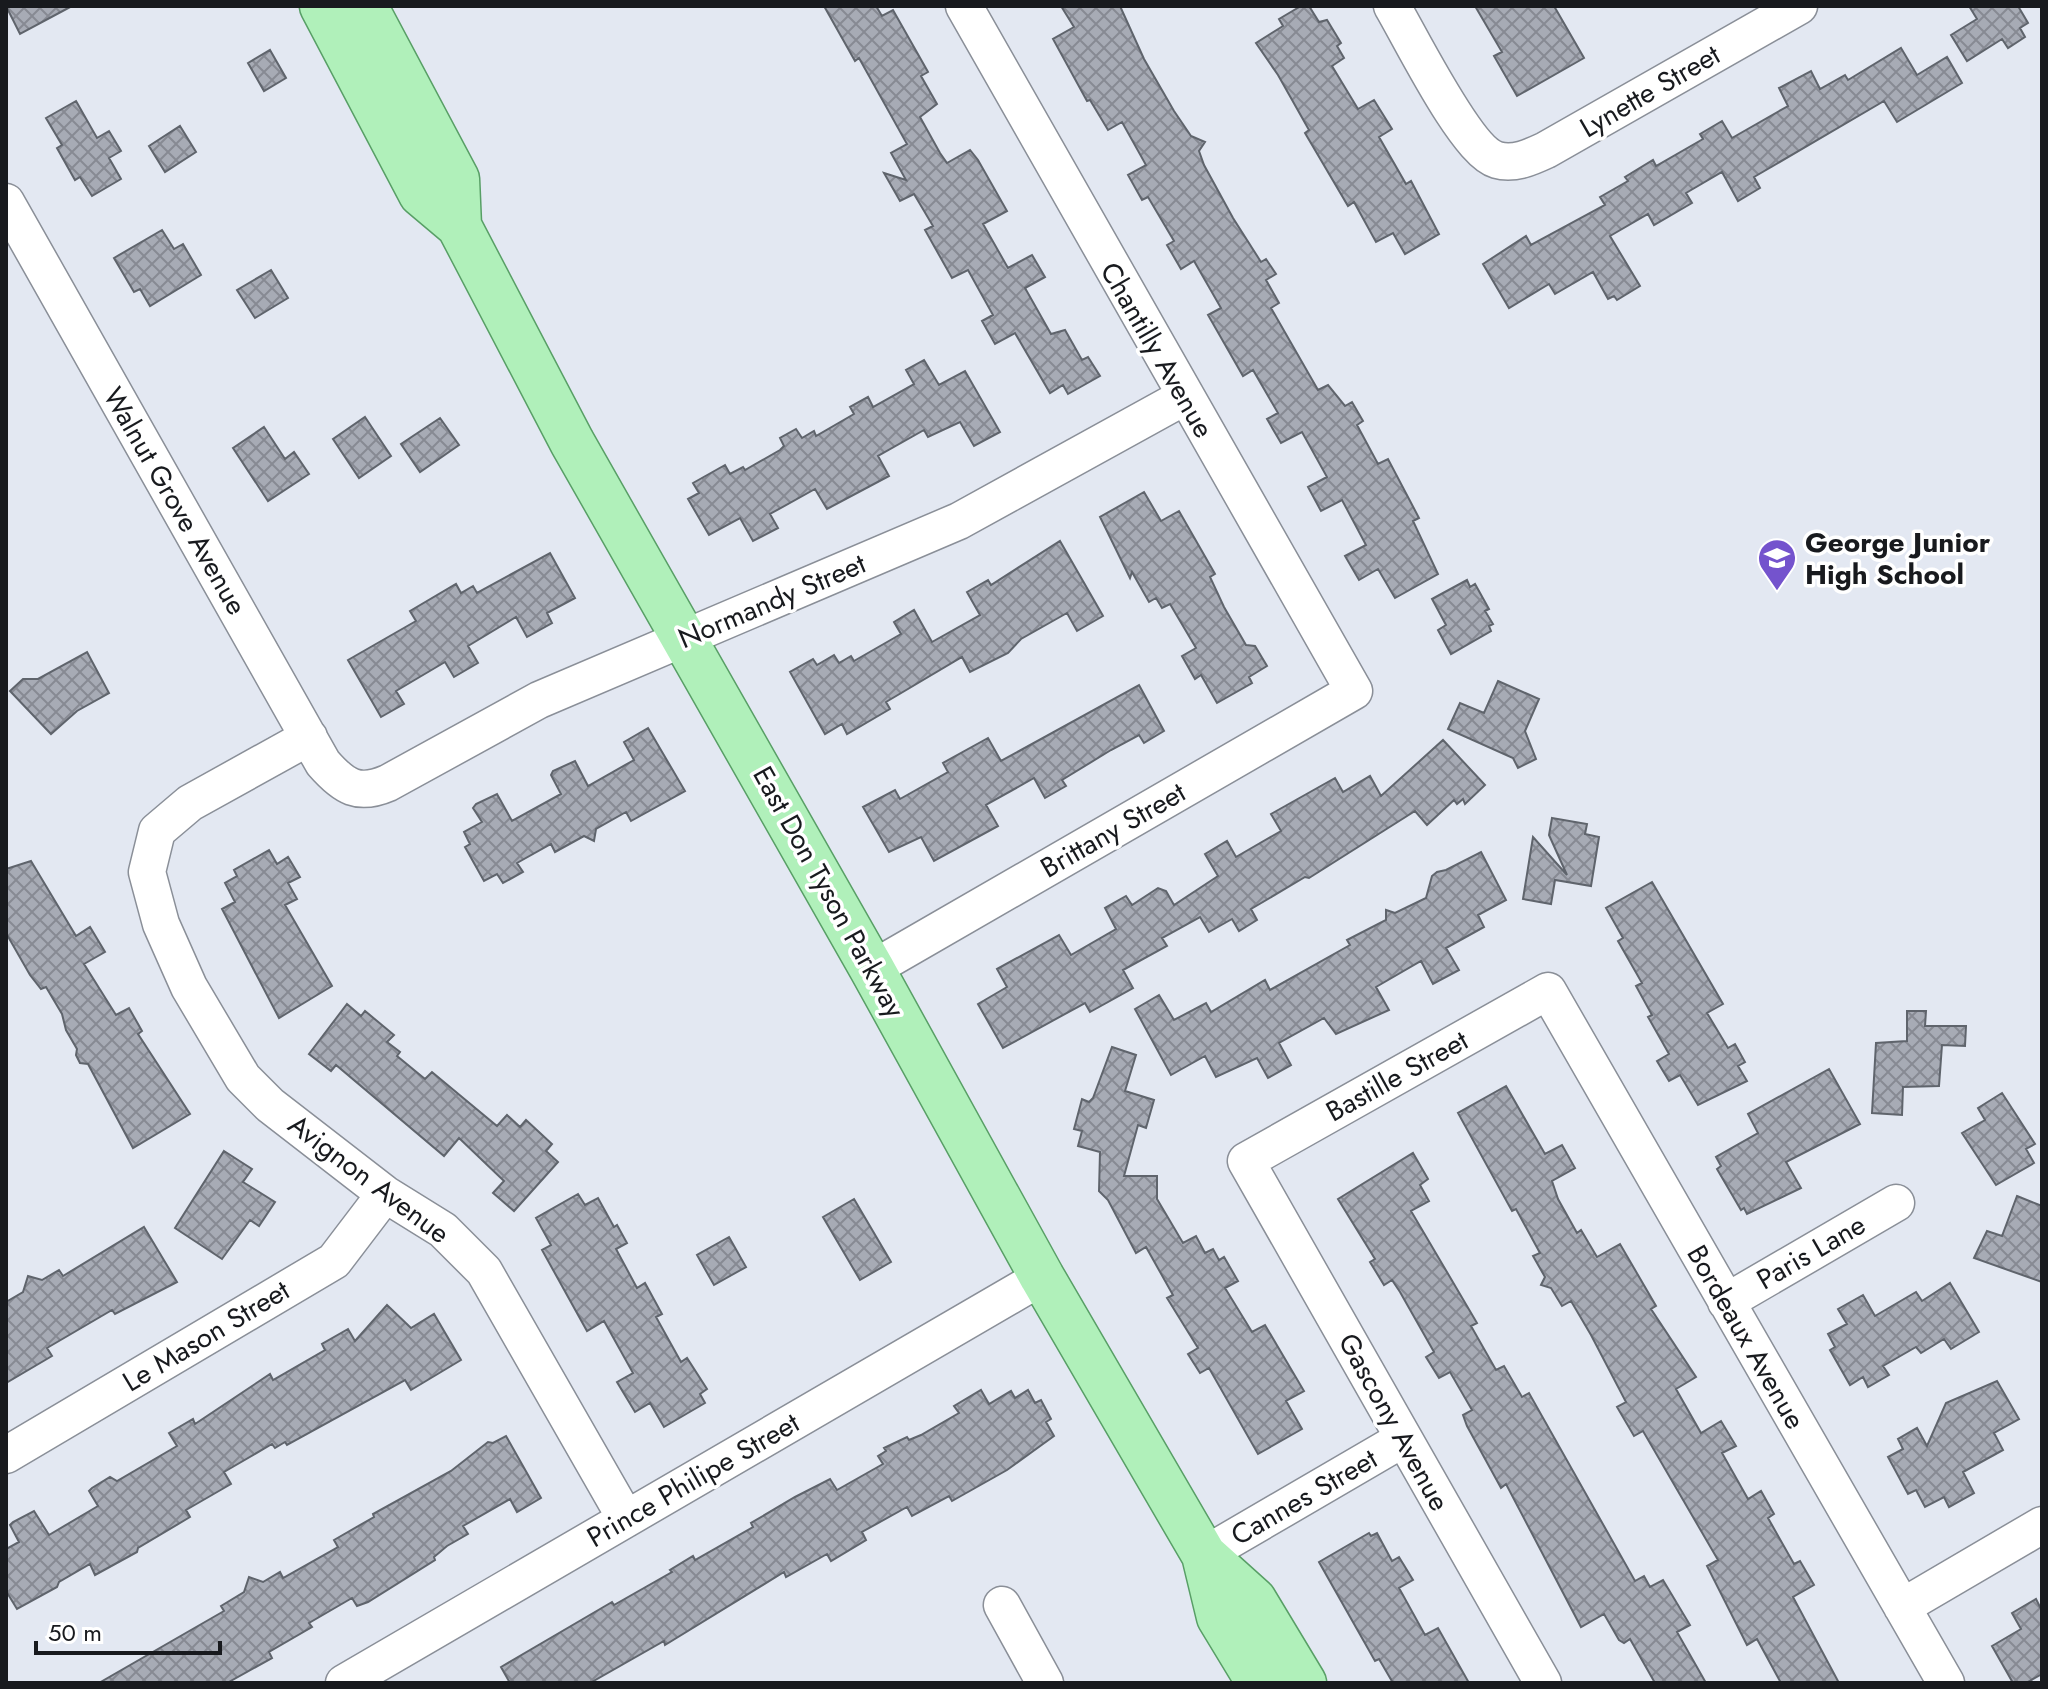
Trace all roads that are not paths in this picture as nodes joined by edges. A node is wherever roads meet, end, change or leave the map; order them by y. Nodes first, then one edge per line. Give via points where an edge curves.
1 (322, 6) edge
2 (365, 6) edge
3 (964, 6) edge
4 (1392, 6) edge
5 (1799, 6) edge
6 (6, 202) edge
7 (459, 226) junction
8 (1184, 397) junction
9 (685, 637) junction
10 (1354, 691) joint
11 (309, 737) junction
12 (354, 790) joint
13 (872, 969) junction
14 (1548, 991) joint
15 (1246, 1161) joint
16 (385, 1194) junction
17 (1896, 1203) dead end
18 (1042, 1277) junction
19 (1726, 1302) junction
20 (1403, 1439) junction
21 (6, 1455) edge
22 (626, 1519) junction
23 (2042, 1525) edge
24 (1204, 1555) junction
25 (1002, 1605) dead end
26 (1902, 1607) junction
27 (344, 1683) edge
28 (1045, 1683) edge
29 (1259, 1683) edge
30 (1304, 1683) edge
31 (1543, 1683) edge
32 (1946, 1683) edge

1 - 7 main road, East Don Tyson Parkway via 421,194
2 - 7 main road, East Don Tyson Parkway via 457,179
3 - 8 street, Chantilly Avenue
4 - 5 street, Lynette Street via 1462,128 1497,160 1522,160 1546,150
6 - 11 street, Walnut Grove Avenue
7 - 9 main road, East Don Tyson Parkway via 572,442
8 - 9 street, Normandy Street via 959,521
8 - 10 street, Chantilly Avenue
9 - 12 street, Normandy Street via 539,700 388,783
9 - 13 main road, East Don Tyson Parkway
10 - 13 street, Brittany Street
11 - 12 street, Walnut Grove Avenue via 323,763
11 - 16 street, Avignon Avenue via 190,803 157,831 147,872 161,924 189,987 243,1078
13 - 18 main road, East Don Tyson Parkway
14 - 15 street, Bastille Street
14 - 19 street, Bordeaux Avenue
15 - 20 street, Gascony Avenue
16 - 21 street, Le Mason Street via 334,1261
16 - 22 street, Avignon Avenue via 443,1230 484,1271
17 - 19 street, Paris Lane
18 - 22 street, Prince Philipe Street
18 - 24 main road, East Don Tyson Parkway
19 - 26 street, Bordeaux Avenue
20 - 24 street, Cannes Street
20 - 31 street, Gascony Avenue
22 - 27 street, Prince Philipe Street
23 - 26 street
24 - 29 main road, East Don Tyson Parkway via 1219,1617
24 - 30 main road, East Don Tyson Parkway via 1254,1600
25 - 28 street
26 - 32 street, Bordeaux Avenue

